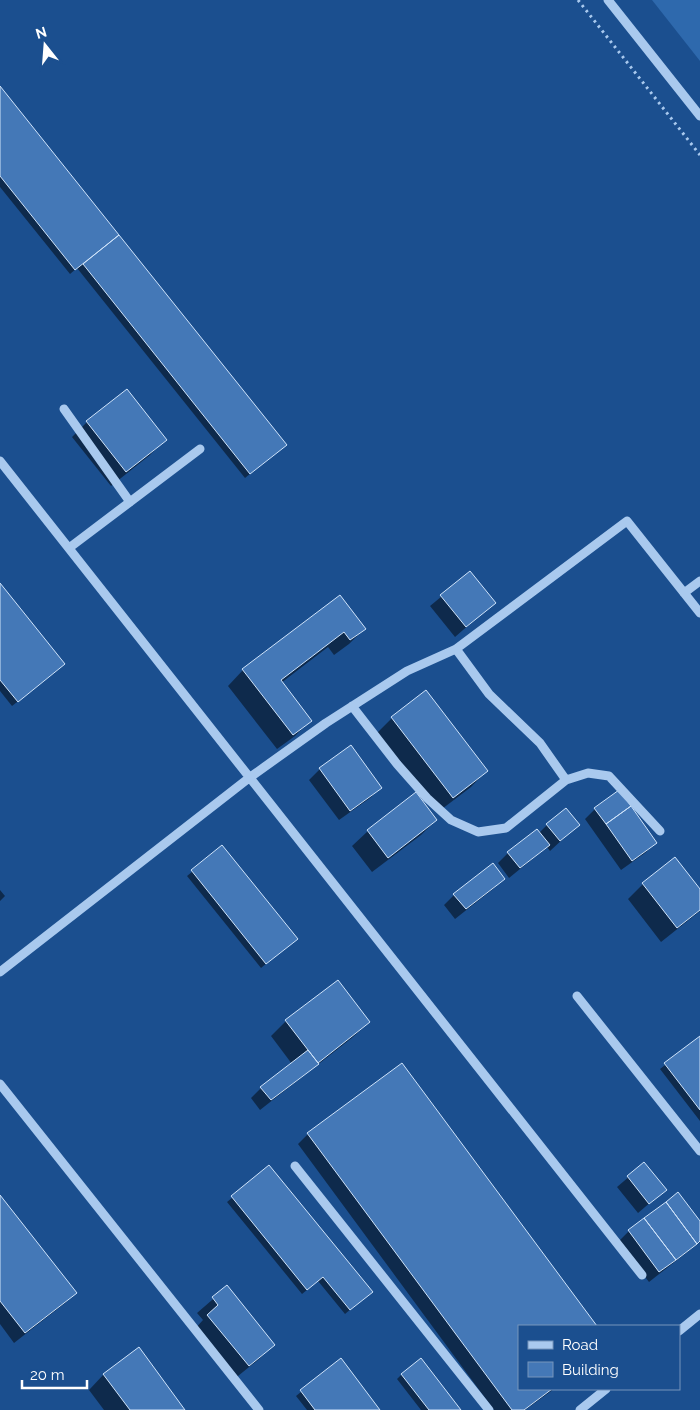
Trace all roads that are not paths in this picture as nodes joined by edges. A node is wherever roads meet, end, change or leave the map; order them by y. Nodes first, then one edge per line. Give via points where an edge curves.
1 (608, 0) edge
2 (700, 116) edge
3 (64, 409) dead end
4 (200, 448) dead end
5 (0, 461) edge
6 (130, 502) junction
7 (68, 548) junction
8 (700, 581) edge
9 (684, 593) junction
10 (700, 613) edge
11 (456, 649) junction
12 (352, 706) junction
13 (249, 778) junction
14 (566, 780) junction
15 (660, 830) dead end
16 (0, 972) edge
17 (577, 996) dead end
18 (0, 1084) edge
19 (700, 1151) edge
20 (295, 1166) dead end
21 (642, 1276) dead end
22 (700, 1314) edge
23 (680, 1330) edge
24 (605, 1390) edge
25 (259, 1410) edge
26 (489, 1410) edge
27 (580, 1410) edge

1 - 2 street
3 - 6 street
4 - 6 street
5 - 7 street
6 - 7 street
7 - 13 street
8 - 9 street
9 - 10 street
9 - 11 street via 627,521
11 - 12 street via 407,671
11 - 14 street via 489,694 540,743
12 - 13 street
12 - 14 street via 427,798 451,820 478,832 506,828
13 - 16 street
13 - 21 street
14 - 15 street via 588,773 609,776
17 - 19 street
18 - 25 street
20 - 26 street
22 - 23 street
24 - 27 street

